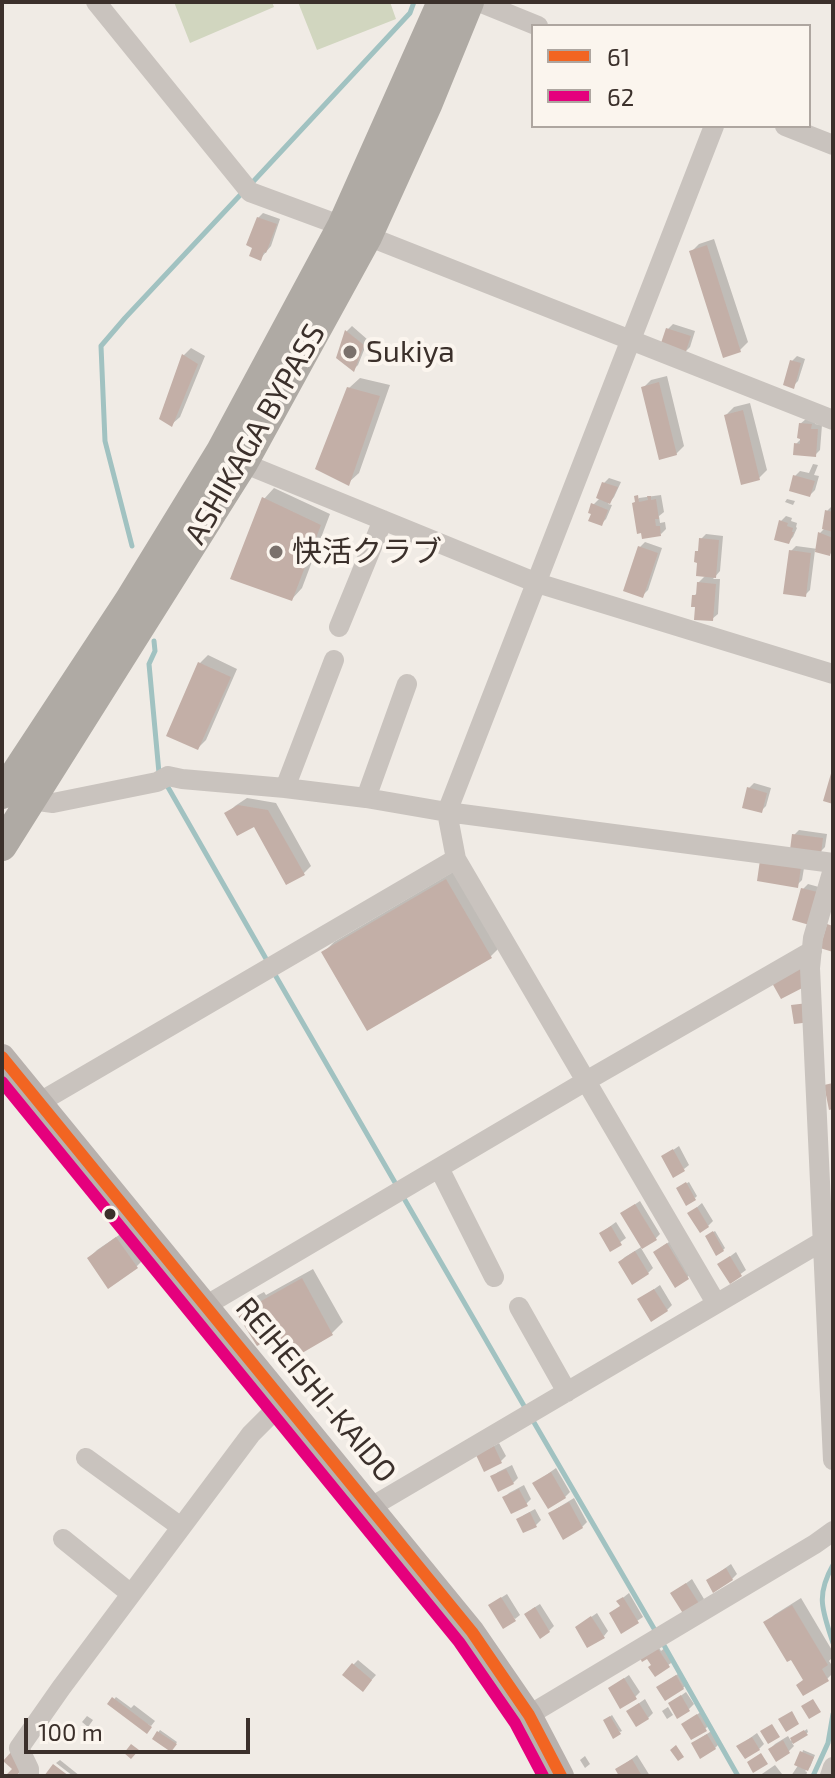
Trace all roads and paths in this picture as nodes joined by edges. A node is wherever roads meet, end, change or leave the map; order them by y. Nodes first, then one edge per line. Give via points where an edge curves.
1 (96, 2) edge
2 (442, 2) edge
3 (469, 2) edge
4 (479, 2) edge
5 (533, 24) edge
6 (713, 128) edge
7 (790, 128) edge
8 (833, 145) edge
9 (354, 232) junction
10 (631, 342) junction
11 (833, 420) edge
12 (243, 463) junction
13 (383, 520) junction
14 (537, 583) junction
15 (339, 627) dead end
16 (334, 660) dead end
17 (833, 674) edge
18 (407, 684) dead end
19 (285, 788) junction
20 (16, 797) edge
21 (366, 798) junction
22 (447, 812) junction
23 (2, 846) edge
24 (456, 859) junction
25 (833, 863) edge
26 (833, 869) edge
27 (826, 919) edge
28 (812, 951) junction
29 (2, 1057) edge
30 (824, 1076) edge
31 (586, 1081) junction
32 (40, 1102) junction
33 (826, 1163) edge
34 (439, 1168) junction
35 (823, 1241) junction
36 (829, 1270) edge
37 (494, 1277) dead end
38 (716, 1303) junction
39 (205, 1306) junction
40 (519, 1307) dead end
41 (567, 1392) junction
42 (283, 1402) junction
43 (86, 1458) dead end
44 (833, 1460) edge
45 (371, 1507) junction
46 (181, 1527) junction
47 (833, 1531) edge
48 (63, 1539) dead end
49 (131, 1594) junction
50 (529, 1715) junction
51 (11, 1744) edge
52 (833, 1767) edge
53 (29, 1776) edge
54 (561, 1776) edge
55 (830, 1776) edge

1 - 9 street via 246,188
2 - 9 highway, ASHIKAGA BYPASS
3 - 9 highway, ASHIKAGA BYPASS via 427,105
4 - 5 street
6 - 10 street
7 - 8 street
9 - 10 street
9 - 12 highway, ASHIKAGA BYPASS
9 - 20 highway, ASHIKAGA BYPASS
10 - 11 street
10 - 14 street
12 - 13 street
12 - 20 highway, ASHIKAGA BYPASS
13 - 14 street
13 - 15 street
14 - 17 street
14 - 22 street
16 - 19 street
18 - 21 street
19 - 20 street via 163,779 53,803
19 - 21 street
20 - 23 highway, ASHIKAGA BYPASS
21 - 22 street
22 - 24 street
22 - 25 street
24 - 31 street
24 - 32 street
26 - 27 street
27 - 28 street
28 - 30 street
28 - 31 street
29 - 32 main road, REIHEISHI-KAIDO
30 - 33 street
31 - 34 street
31 - 38 street
32 - 39 main road, REIHEISHI-KAIDO
33 - 35 street
34 - 37 street
34 - 39 street
35 - 36 street
35 - 38 street
36 - 44 street
38 - 41 street
39 - 42 main road, REIHEISHI-KAIDO
40 - 41 street
41 - 45 street
42 - 45 main road, REIHEISHI-KAIDO
42 - 46 street via 251,1434
43 - 46 street
45 - 50 main road, REIHEISHI-KAIDO via 472,1632
46 - 49 street
47 - 50 street
48 - 49 street
49 - 51 street via 61,1688
50 - 54 main road, REIHEISHI-KAIDO
51 - 53 street
52 - 55 street

